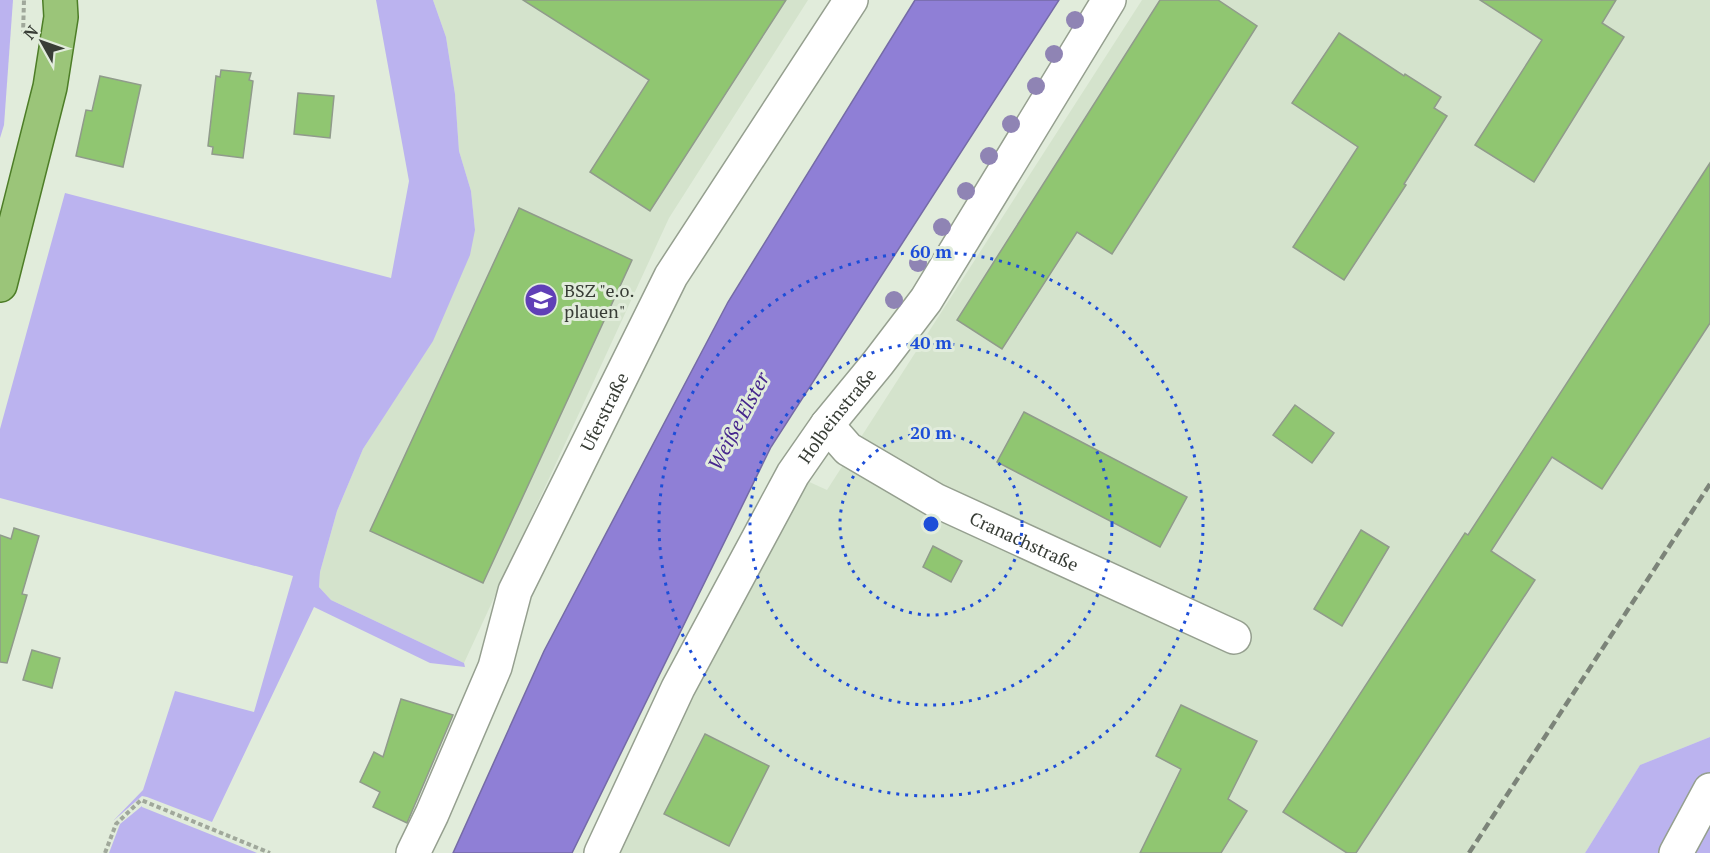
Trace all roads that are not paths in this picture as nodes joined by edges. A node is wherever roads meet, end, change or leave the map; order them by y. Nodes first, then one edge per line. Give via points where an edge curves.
1 (60, 0) edge
2 (851, 0) edge
3 (1109, 0) edge
4 (0, 285) edge
5 (826, 425) junction
6 (1234, 637) dead end
7 (1710, 790) edge
8 (413, 853) edge
9 (601, 853) edge
10 (1676, 853) edge

1 - 4 main road via 50,87
2 - 8 street, Uferstraße via 670,276 515,591 495,667
3 - 5 street, Holbeinstraße via 926,300
5 - 6 street, Cranachstraße via 848,449 935,500
5 - 9 street, Holbeinstraße via 793,474 678,688
7 - 10 street

